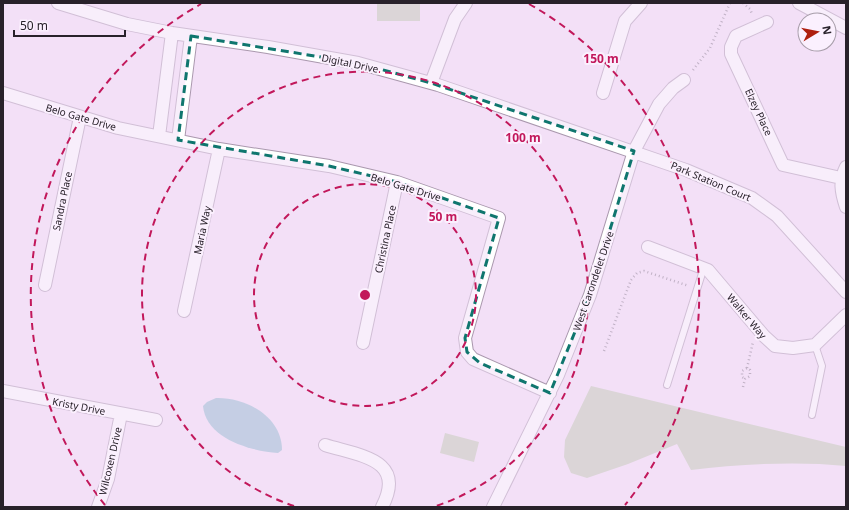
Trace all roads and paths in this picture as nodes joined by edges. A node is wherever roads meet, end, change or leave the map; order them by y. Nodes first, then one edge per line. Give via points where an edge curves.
1 (58, 3) edge
2 (466, 3) edge
3 (641, 3) edge
4 (730, 3) edge
5 (799, 3) edge
6 (767, 22) dead end
7 (846, 28) edge
8 (172, 33) junction
9 (191, 36) junction
10 (684, 80) joint
11 (431, 83) junction
12 (3, 93) edge
13 (603, 93) dead end
14 (80, 117) junction
15 (160, 136) junction
16 (178, 140) junction
17 (219, 149) junction
18 (634, 152) junction
19 (843, 173) edge
20 (397, 182) junction
21 (846, 206) edge
22 (648, 246) dead end
23 (704, 268) junction
24 (45, 285) dead end
25 (697, 289) junction
26 (846, 292) edge
27 (184, 311) dead end
28 (846, 315) edge
29 (761, 333) junction
30 (363, 343) dead end
31 (815, 345) junction
32 (604, 351) dead end
33 (747, 368) junction
34 (745, 379) junction
35 (667, 385) dead end
36 (743, 387) dead end
37 (3, 391) edge
38 (550, 393) junction
39 (121, 414) junction
40 (812, 415) dead end
41 (156, 420) dead end
42 (325, 445) dead end
43 (98, 507) edge
44 (382, 507) edge
45 (493, 507) edge

1 - 8 street, Digital Drive via 127,24
2 - 11 street via 455,19
3 - 13 street via 625,21
4 - 10 path via 707,53
5 - 7 street
6 - 19 street, Elzey Place via 736,36 731,54 783,165
8 - 9 street, Digital Drive
8 - 15 street
9 - 11 street, Digital Drive via 358,63
9 - 16 street
10 - 18 street, West Carondelet Drive via 659,104
11 - 18 street, Digital Drive
12 - 14 street, Belo Gate Drive
14 - 15 street, Belo Gate Drive
14 - 24 street, Sandra Place
15 - 16 street, Belo Gate Drive
16 - 17 street, Belo Gate Drive
17 - 20 street, Belo Gate Drive via 329,166
17 - 27 street, Maria Way
18 - 26 street, Park Station Court via 686,170 752,198 777,216
18 - 38 street, West Carondelet Drive via 590,295
19 - 21 street via 842,192
20 - 30 street, Christina Place
20 - 38 street, Belo Gate Drive via 499,218 465,338 467,352 480,363
22 - 23 street, Walker Way
23 - 25 lane
23 - 29 street, Walker Way via 712,273
25 - 32 path via 644,271 637,273 631,280
25 - 35 lane
28 - 31 street
29 - 31 street, Walker Way via 770,343 782,348
29 - 33 path via 753,342
31 - 40 lane via 822,366
33 - 34 path via 750,370 750,376
33 - 34 path via 742,371 742,377
34 - 36 path
37 - 39 street, Kristy Drive
38 - 45 street, West Carondelet Drive
39 - 41 street, Kristy Drive
39 - 43 street, Wilcoxen Drive via 108,479
42 - 44 street via 378,462 385,469 390,487

